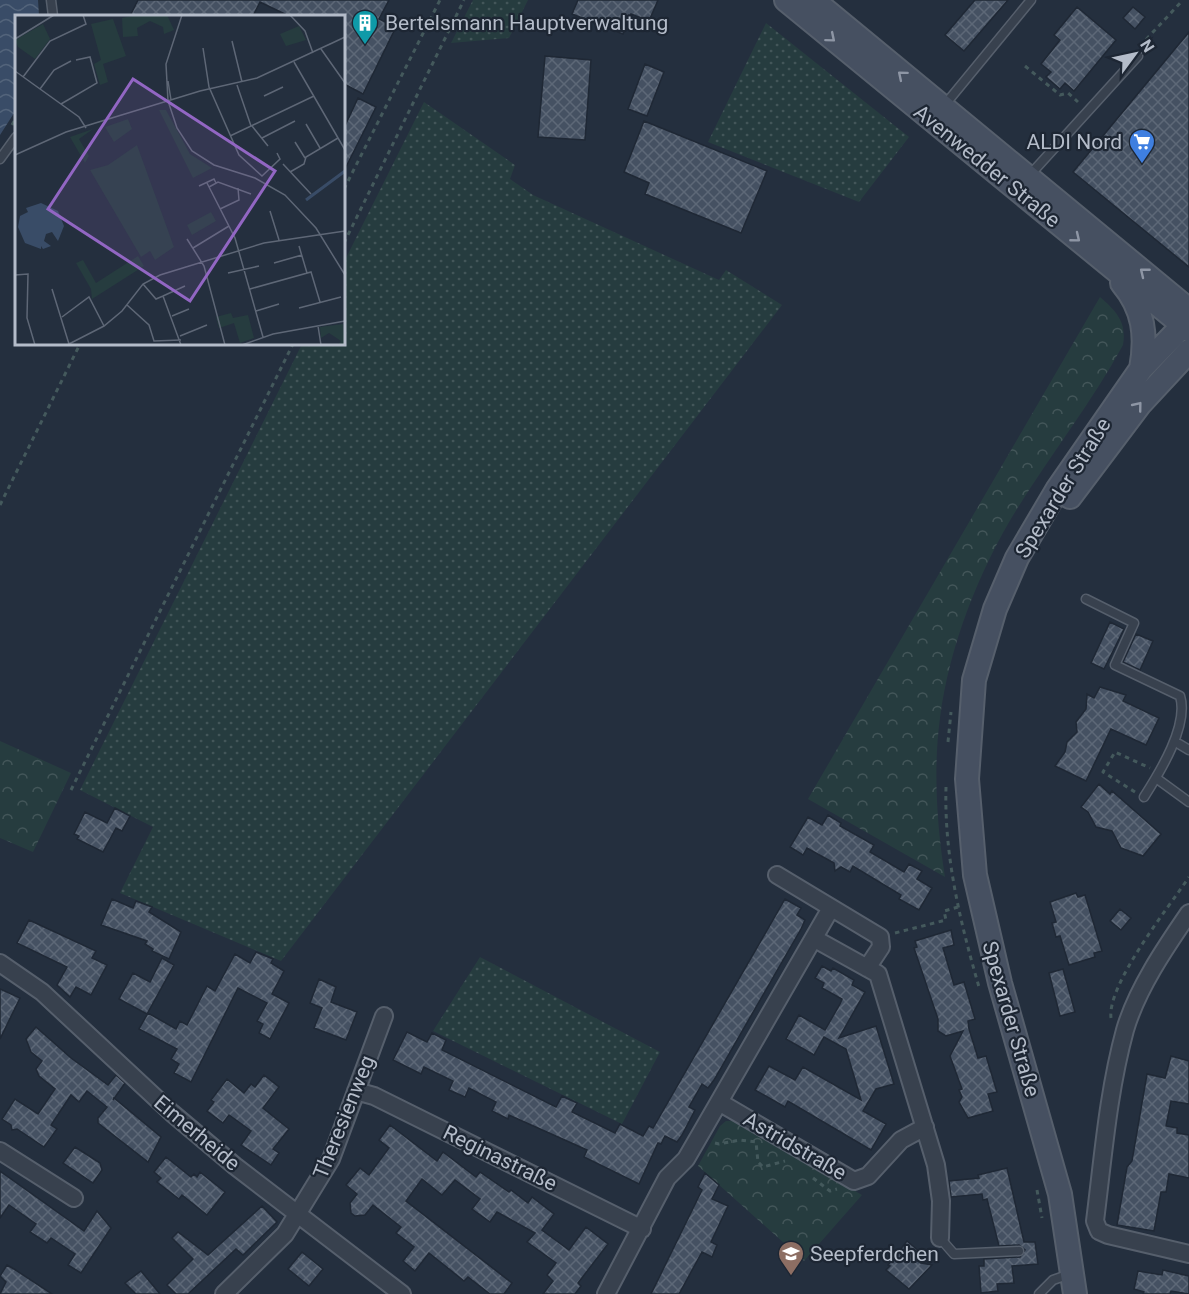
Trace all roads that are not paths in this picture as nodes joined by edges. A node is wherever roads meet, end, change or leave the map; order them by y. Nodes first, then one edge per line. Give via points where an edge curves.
1 (51, 0) edge
2 (786, 0) edge
3 (813, 0) edge
4 (1031, 0) edge
5 (52, 15) edge
6 (1138, 56) road end
7 (937, 115) junction
8 (15, 138) edge
9 (0, 159) edge
10 (1022, 185) junction
11 (1102, 260) junction
12 (1187, 321) edge
13 (1189, 351) edge
14 (1141, 369) junction
15 (1086, 599) dead end
16 (971, 741) junction
17 (1179, 744) junction
18 (1189, 750) edge
19 (1158, 776) junction
20 (1144, 797) road end
21 (1189, 802) edge
22 (777, 875) dead end
23 (831, 908) junction
24 (1189, 913) edge
25 (814, 939) junction
26 (0, 963) edge
27 (867, 968) junction
28 (384, 1016) dead end
29 (356, 1091) junction
30 (719, 1102) junction
31 (925, 1126) junction
32 (0, 1150) edge
33 (74, 1198) dead end
34 (299, 1214) junction
35 (642, 1229) junction
36 (940, 1238) joint
37 (1019, 1251) dead end
38 (1189, 1254) edge
39 (1074, 1284) edge
40 (224, 1294) edge
41 (402, 1294) edge
42 (606, 1294) edge
43 (1039, 1294) edge

1 - 5 lane
2 -> 7 main road, Avenwedder Straße
7 -> 3 main road, Avenwedder Straße
4 - 7 lane
6 - 10 lane
7 - 10 main road, Avenwedder Straße
8 - 9 lane
10 -> 11 main road, Avenwedder Straße
12 -> 10 main road, Avenwedder Straße
11 - 12 main road, Avenwedder Straße
11 - 14 main road via 1127,289 1142,316 1145,329
12 - 14 main road, Spexarder Straße
16 -> 13 main road, Spexarder Straße via 1009,613 1049,530 1068,498 1140,404
14 - 16 main road, Spexarder Straße via 1057,490 1017,558 995,609 974,681
15 - 17 lane via 1134,624 1115,664 1180,696 1187,713
16 - 39 main road, Spexarder Straße via 967,778 977,885 1000,983 1060,1194
17 - 18 lane
17 - 19 lane
19 - 20 lane
19 - 21 lane
22 - 23 street
23 - 25 street, Astridstraße
23 - 27 street via 880,937 881,947
24 - 38 street via 1138,998 1126,1030 1109,1107 1095,1221 1099,1231 1108,1235
25 - 27 street
25 - 30 street, Astridstraße
26 - 34 street, Eimerheide via 42,992 172,1113
27 - 31 street via 878,975
28 - 29 street, Theresienweg
29 - 34 street, Theresienweg via 331,1159
29 - 35 street, Reginastraße via 374,1096
30 - 31 street, Astridstraße via 854,1181 868,1176 901,1140
30 - 35 street, Astridstraße via 687,1159 667,1178
31 - 36 street via 939,1183
32 - 33 street
34 - 40 street, Theresienweg via 285,1234
34 - 41 street, Eimerheide
35 - 42 street, Astridstraße
36 - 37 lane via 954,1254
39 - 43 lane via 1053,1280

